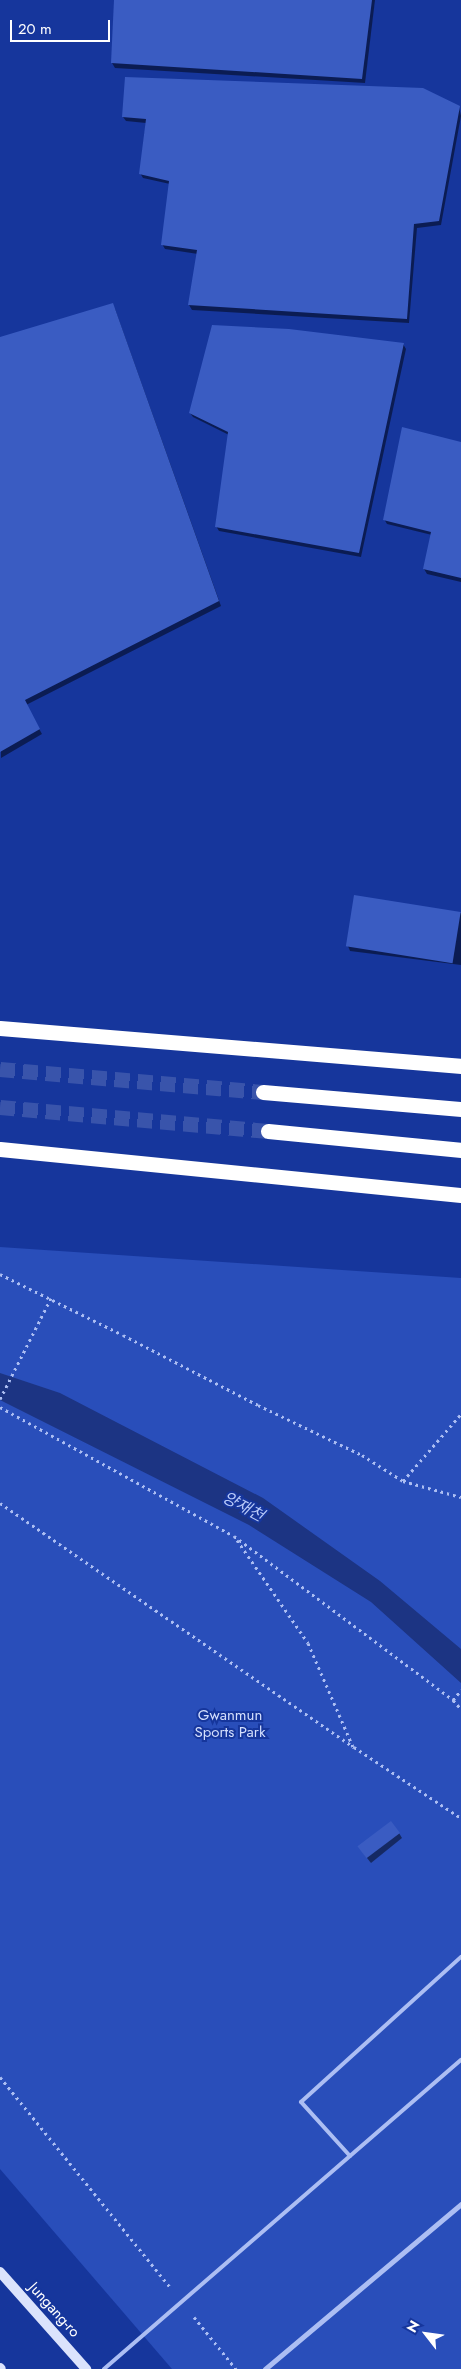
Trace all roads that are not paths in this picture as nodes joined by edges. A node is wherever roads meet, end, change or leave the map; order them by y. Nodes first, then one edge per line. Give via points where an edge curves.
1 (0, 1028) edge
2 (461, 1066) edge
3 (263, 1092) tunnel mouth
4 (461, 1109) edge
5 (268, 1131) tunnel mouth
6 (0, 1148) edge
7 (461, 1150) edge
8 (461, 1195) edge
9 (461, 1957) edge
10 (461, 2060) edge
11 (350, 2156) junction
12 (461, 2204) edge
13 (0, 2272) edge
14 (86, 2369) edge
15 (104, 2369) edge
16 (265, 2369) edge

1 - 2 highway
3 - 4 highway
5 - 7 highway
6 - 8 highway
9 - 11 lane via 301,2102
10 - 11 lane
11 - 15 lane
12 - 16 street
13 - 14 street, Jungang-ro

